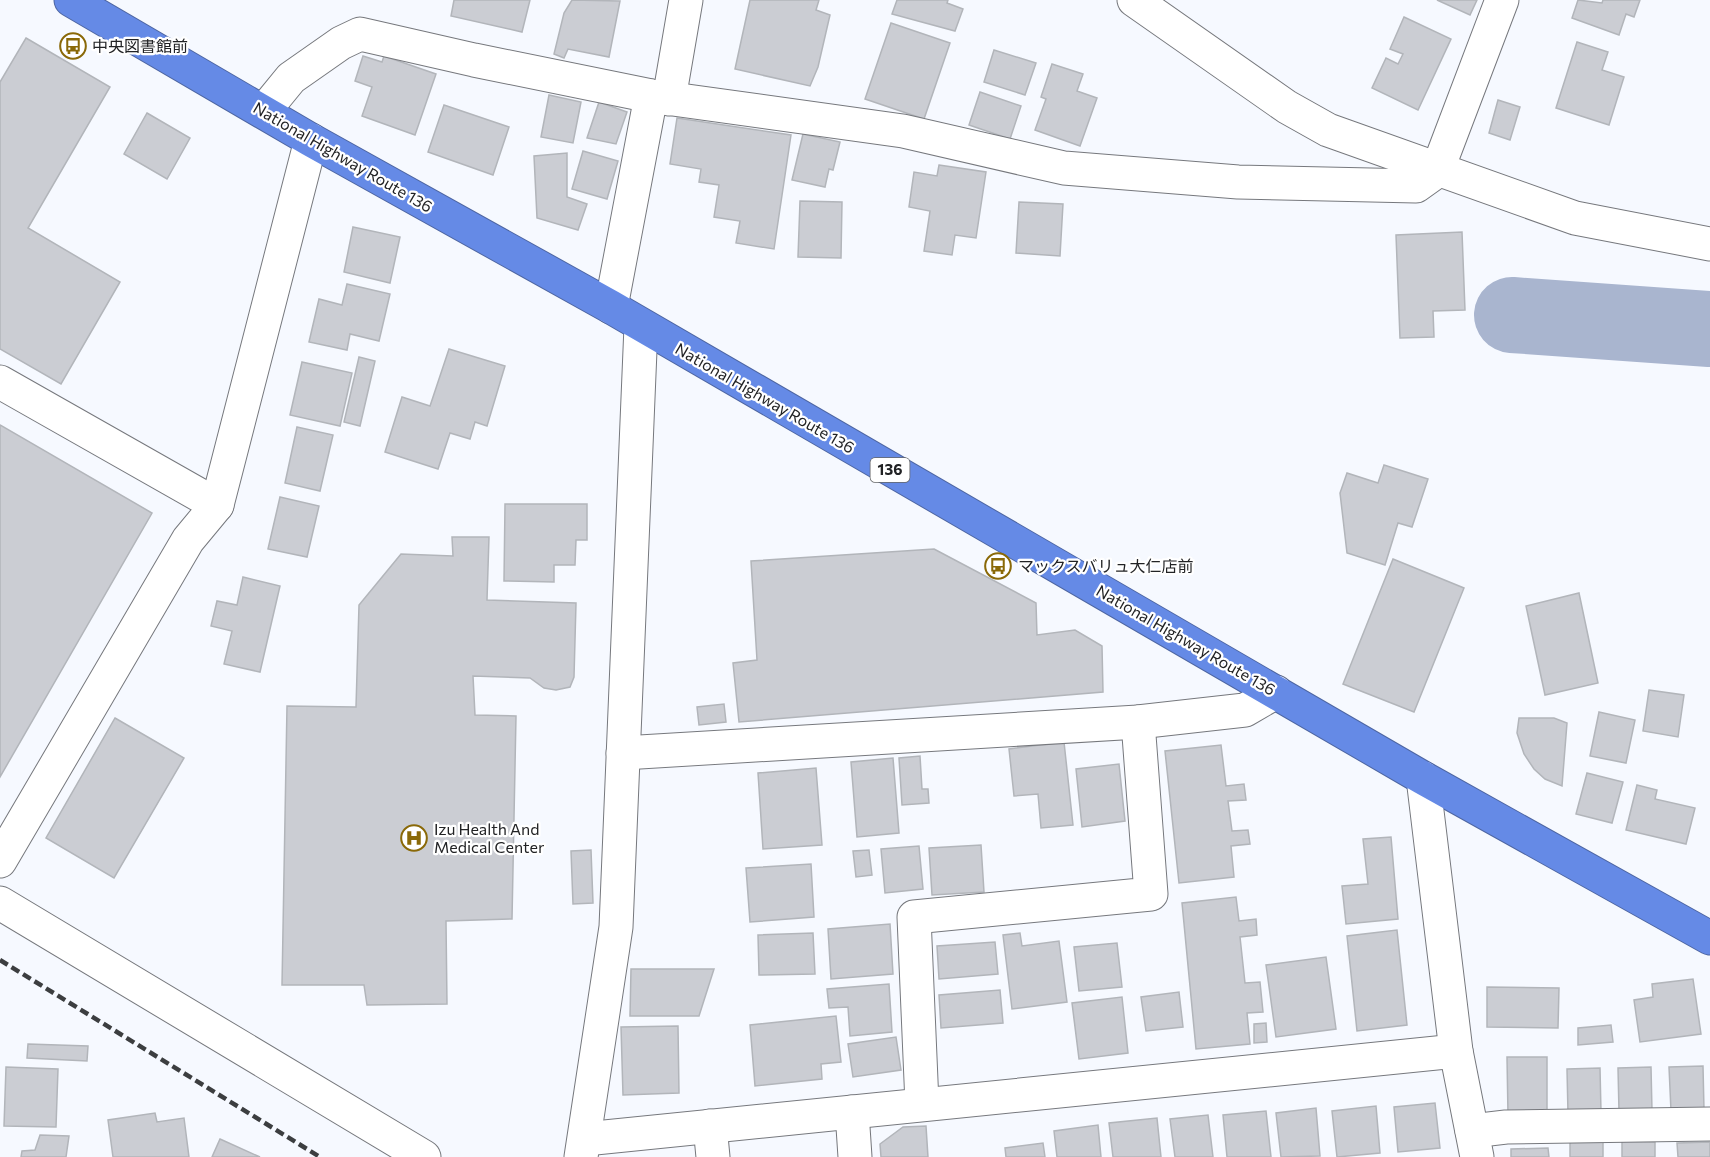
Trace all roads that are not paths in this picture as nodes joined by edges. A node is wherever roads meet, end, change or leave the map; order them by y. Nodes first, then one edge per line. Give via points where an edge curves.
1 (71, 0) edge
2 (686, 0) edge
3 (1134, 0) edge
4 (1502, 0) edge
5 (660, 97) junction
6 (264, 111) junction
7 (311, 140) junction
8 (1437, 171) junction
9 (1710, 244) edge
10 (611, 307) junction
11 (641, 326) junction
12 (0, 382) edge
13 (217, 505) junction
14 (1276, 692) junction
15 (1138, 722) junction
16 (623, 753) junction
17 (1424, 778) junction
18 (0, 861) edge
19 (0, 903) edge
20 (1710, 938) edge
21 (1456, 1051) junction
22 (922, 1104) junction
23 (852, 1112) junction
24 (1710, 1124) edge
25 (712, 1141) edge
26 (1475, 1144) edge
27 (583, 1148) edge
28 (424, 1157) edge
29 (855, 1157) edge

1 - 6 highway, National Highway Route 136 / 136
2 - 5 street
3 - 8 street via 1287,107 1328,130
4 - 8 street
5 - 6 street via 360,34 291,78
5 - 8 street via 903,131 1064,168 1238,182 1416,186
5 - 10 street
6 - 7 highway, National Highway Route 136 / 136
7 - 10 highway, National Highway Route 136 / 136
7 - 13 street
8 - 9 street via 1575,218
10 - 11 highway, National Highway Route 136 / 136
11 - 14 highway, National Highway Route 136 / 136
11 - 16 street
12 - 13 street
13 - 18 street via 188,540
14 - 15 street via 1245,710
14 - 17 highway, National Highway Route 136 / 136
15 - 16 street
15 - 22 street via 1151,894 914,916
16 - 27 street via 616,927
17 - 20 highway, National Highway Route 136 / 136
17 - 21 street
19 - 28 street
21 - 22 street
21 - 26 street
22 - 23 street
23 - 25 street
23 - 29 street
24 - 26 street via 1506,1127
25 - 27 street

